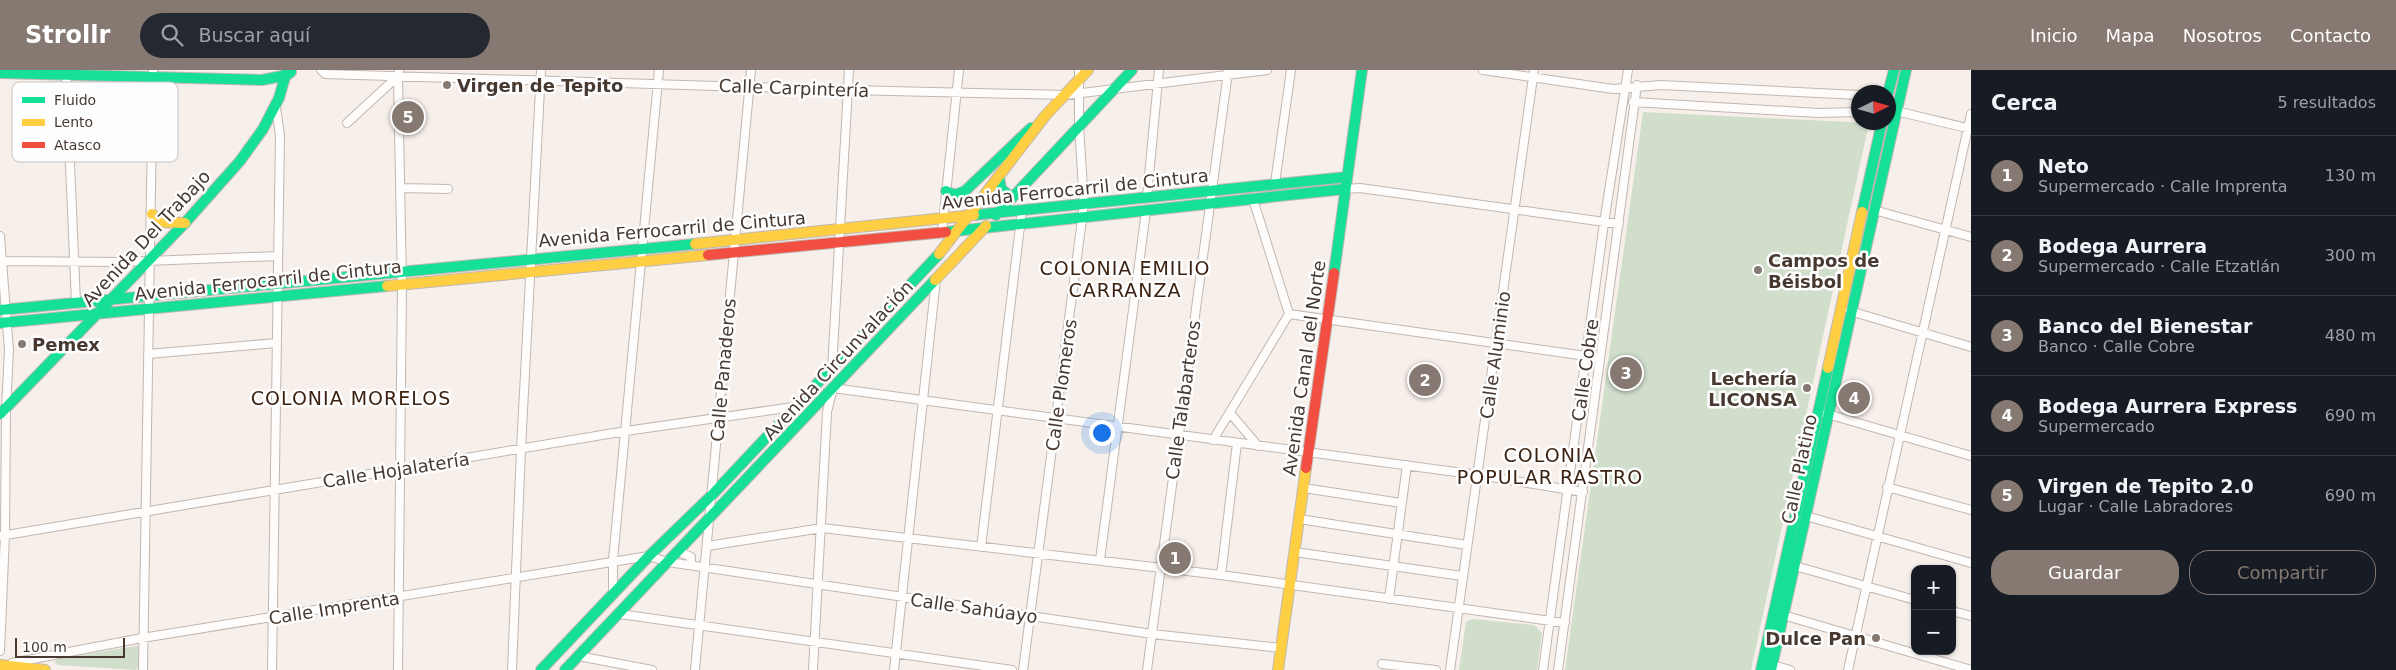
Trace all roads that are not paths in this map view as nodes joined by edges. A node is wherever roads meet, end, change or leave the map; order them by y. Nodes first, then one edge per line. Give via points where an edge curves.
1 (321, 70) edge
2 (540, 70) edge
3 (658, 70) edge
4 (751, 70) edge
5 (849, 70) edge
6 (959, 70) edge
7 (1079, 70) edge
8 (1088, 70) edge
9 (1132, 70) edge
10 (1158, 70) edge
11 (1267, 70) edge
12 (1291, 70) edge
13 (1362, 70) edge
14 (1483, 70) edge
15 (1628, 70) edge
16 (1894, 70) edge
17 (1906, 70) edge
18 (289, 72) edge
19 (1228, 72) edge
20 (0, 73) edge
21 (66, 73) edge
22 (398, 73) edge
23 (153, 74) edge
24 (1533, 74) edge
25 (540, 80) junction
26 (1078, 81) junction
27 (657, 84) junction
28 (1157, 85) junction
29 (1637, 85) junction
30 (1893, 85) edge
31 (749, 86) junction
32 (1626, 86) junction
33 (1114, 89) junction
34 (1896, 89) edge
35 (848, 90) junction
36 (1079, 92) junction
37 (956, 93) junction
38 (1066, 94) junction
39 (1851, 95) edge
40 (1623, 100) junction
41 (1636, 102) junction
42 (276, 105) junction
43 (1851, 112) edge
44 (1896, 112) edge
45 (1971, 114) edge
46 (1045, 116) junction
47 (347, 123) dead end
48 (1079, 126) junction
49 (1970, 128) edge
50 (1880, 130) edge
51 (1889, 130) edge
52 (69, 162) edge
53 (152, 162) edge
54 (999, 177) junction
55 (1347, 177) junction
56 (1275, 182) junction
57 (401, 188) junction
58 (448, 189) dead end
59 (1345, 189) junction
60 (1212, 190) junction
61 (946, 192) junction
62 (1011, 197) junction
63 (1147, 197) junction
64 (1253, 199) junction
65 (1210, 203) junction
66 (1084, 204) junction
67 (1022, 210) junction
68 (1146, 210) junction
69 (1515, 210) junction
70 (1874, 210) junction
71 (998, 213) junction
72 (152, 214) junction
73 (970, 216) junction
74 (1083, 216) junction
75 (944, 219) junction
76 (1020, 223) junction
77 (1604, 223) junction
78 (184, 224) junction
79 (1619, 224) junction
80 (985, 227) junction
81 (840, 229) junction
82 (960, 230) junction
83 (1944, 230) junction
84 (942, 232) junction
85 (790, 235) junction
86 (0, 236) edge
87 (1971, 237) edge
88 (736, 240) junction
89 (840, 242) junction
90 (791, 247) junction
91 (644, 249) junction
92 (734, 252) junction
93 (604, 253) junction
94 (278, 256) junction
95 (532, 259) junction
96 (1, 261) edge
97 (148, 261) junction
98 (642, 261) junction
99 (73, 262) junction
100 (605, 265) junction
101 (531, 271) junction
102 (402, 273) junction
103 (936, 279) junction
104 (402, 284) junction
105 (278, 290) junction
106 (150, 297) junction
107 (108, 301) junction
108 (76, 303) junction
109 (150, 308) junction
110 (4, 310) edge
111 (1850, 311) junction
112 (98, 313) junction
113 (1288, 314) junction
114 (1327, 318) junction
115 (4, 323) edge
116 (1922, 334) junction
117 (276, 343) junction
118 (1497, 344) junction
119 (1971, 347) edge
120 (148, 354) junction
121 (1587, 357) junction
122 (1600, 358) junction
123 (832, 369) junction
124 (833, 388) junction
125 (922, 400) junction
126 (793, 407) junction
127 (998, 410) junction
128 (3, 411) edge
129 (1823, 412) junction
130 (1230, 413) junction
131 (718, 417) junction
132 (1058, 417) junction
133 (1119, 427) junction
134 (626, 431) junction
135 (1178, 436) junction
136 (1900, 436) junction
137 (1213, 440) junction
138 (1237, 443) junction
139 (1258, 446) junction
140 (520, 449) junction
141 (1309, 453) junction
142 (1971, 456) edge
143 (1406, 465) junction
144 (399, 470) junction
145 (1478, 475) junction
146 (1888, 487) junction
147 (1304, 488) junction
148 (275, 490) junction
149 (1568, 490) junction
150 (1583, 492) junction
151 (712, 494) junction
152 (1401, 503) junction
153 (1971, 510) edge
154 (144, 513) junction
155 (1806, 516) junction
156 (710, 518) junction
157 (1299, 519) junction
158 (822, 528) junction
159 (1397, 534) junction
160 (2, 535) edge
161 (1877, 536) junction
162 (908, 538) junction
163 (1467, 545) junction
164 (708, 546) junction
165 (981, 547) junction
166 (678, 551) junction
167 (1295, 552) junction
168 (1038, 553) junction
169 (649, 556) junction
170 (613, 560) junction
171 (1100, 560) junction
172 (668, 562) junction
173 (1971, 563) edge
174 (691, 565) junction
175 (1393, 565) junction
176 (1795, 566) junction
177 (705, 567) junction
178 (1160, 568) junction
179 (1221, 575) junction
180 (516, 576) junction
181 (1462, 576) junction
182 (819, 586) junction
183 (1289, 586) junction
184 (1865, 586) junction
185 (613, 594) junction
186 (398, 598) junction
187 (901, 598) junction
188 (1389, 599) junction
189 (1911, 599) edge
190 (1459, 609) junction
191 (1956, 612) edge
192 (620, 614) junction
193 (1783, 615) junction
194 (1030, 616) junction
195 (1971, 616) edge
196 (273, 618) junction
197 (1550, 621) junction
198 (1565, 623) junction
199 (700, 625) junction
200 (1152, 634) junction
201 (1855, 636) junction
202 (142, 638) junction
203 (816, 642) junction
204 (1281, 648) junction
205 (0, 651) edge
206 (896, 654) junction
207 (578, 656) junction
208 (1382, 664) dead end
209 (0, 665) edge
210 (1772, 668) edge
211 (45, 670) edge
212 (142, 670) edge
213 (272, 670) edge
214 (398, 670) edge
215 (512, 670) edge
216 (541, 670) edge
217 (565, 670) edge
218 (652, 670) edge
219 (695, 670) edge
220 (813, 670) edge
221 (894, 670) edge
222 (1012, 670) edge
223 (1023, 670) edge
224 (1147, 670) edge
225 (1278, 670) edge
226 (1436, 670) edge
227 (1450, 670) edge
228 (1543, 670) edge
229 (1558, 670) edge
230 (1761, 670) edge
231 (1790, 670) edge
232 (1848, 670) edge
233 (1971, 670) edge

1 - 22 street, Calle Carpintería via 325,74
2 - 25 street
3 - 27 street
4 - 31 street, Calle Panaderos
5 - 35 street
6 - 37 street
7 - 26 street, Calle Plomeros
8 - 26 street, Avenida Circunvalación
9 - 33 street, Avenida Circunvalación
10 - 28 street
11 - 19 street, Calle Carpintería
12 - 56 street
13 - 55 street, Avenida Canal del Norte
14 - 24 street
15 - 32 street, Calle Cobre
16 - 30 street, Calle Platino
17 - 34 street, Calle Platino
18 - 23 street via 262,80
18 - 42 street, Avenida Del Trabajo
19 - 28 street, Calle Carpintería
19 - 60 street, Calle Talabarteros
20 - 21 street
21 - 23 street
22 - 25 street, Calle Carpintería
22 - 47 street
22 - 57 street
24 - 32 street via 1613,88
24 - 69 street, Calle Aluminio
25 - 27 street, Calle Carpintería
25 - 95 street
26 - 36 street, Calle Plomeros
26 - 38 street, Avenida Circunvalación
27 - 31 street, Calle Carpintería
27 - 91 street
28 - 33 street, Calle Carpintería
28 - 63 street
29 - 32 street
29 - 39 street
29 - 41 street, Calle Cobre
31 - 35 street, Calle Carpintería
31 - 88 street, Calle Panaderos
32 - 40 street, Calle Cobre
33 - 36 street, Calle Carpintería
33 - 48 street, Avenida Circunvalación
35 - 37 street, Calle Carpintería
35 - 81 street
36 - 38 street, Calle Carpintería
36 - 48 street, Calle Plomeros
37 - 38 street, Calle Carpintería
37 - 61 street
38 - 46 street, Avenida Circunvalación
40 - 41 street
40 - 77 street, Calle Cobre
41 - 43 street
41 - 79 street, Calle Cobre
42 - 78 street, Avenida Del Trabajo via 247,152
42 - 94 street via 280,136
44 - 49 street
45 - 49 street
46 - 54 street, Avenida Circunvalación
46 - 61 street via 965,191 955,195
48 - 62 street, Avenida Circunvalación
48 - 66 street, Calle Plomeros
49 - 83 street
50 - 129 street, Calle Platino
51 - 70 street, Calle Platino
52 - 99 street
53 - 72 street
54 - 62 street via 1001,189
54 - 73 street, Avenida Circunvalación
55 - 56 street, Avenida Ferrocarril de Cintura
55 - 59 street, Avenida Canal del Norte
56 - 60 street, Avenida Ferrocarril de Cintura
57 - 58 street
57 - 102 street
59 - 64 street, Avenida Ferrocarril de Cintura
59 - 69 street via 1360,188
59 - 114 street, Avenida Canal del Norte
60 - 63 street, Avenida Ferrocarril de Cintura
60 - 65 street, Calle Talabarteros
61 - 75 street
62 - 71 street, Avenida Circunvalación
63 - 66 street, Avenida Ferrocarril de Cintura
64 - 65 street, Avenida Ferrocarril de Cintura
64 - 113 street
65 - 68 street, Avenida Ferrocarril de Cintura
65 - 135 street, Calle Talabarteros
66 - 67 street, Avenida Ferrocarril de Cintura
66 - 74 street, Calle Plomeros
67 - 71 street, Avenida Ferrocarril de Cintura
67 - 76 street
68 - 74 street, Avenida Ferrocarril de Cintura
68 - 133 street
69 - 77 street
69 - 118 street, Calle Aluminio
70 - 83 street
70 - 111 street, Calle Platino
71 - 73 street, Avenida Ferrocarril de Cintura
71 - 80 street, Avenida Circunvalación
72 - 78 street via 160,222
72 - 97 street
73 - 75 street, Avenida Ferrocarril de Cintura
73 - 82 street, Avenida Circunvalación
74 - 76 street, Avenida Ferrocarril de Cintura
74 - 132 street, Calle Plomeros
75 - 81 street, Avenida Ferrocarril de Cintura
75 - 84 street
76 - 80 street, Avenida Ferrocarril de Cintura
76 - 127 street
77 - 79 street
77 - 121 street, Calle Cobre
78 - 97 street, Avenida Del Trabajo
79 - 122 street, Calle Cobre
80 - 82 street, Avenida Ferrocarril de Cintura
80 - 103 street, Avenida Circunvalación
81 - 85 street, Avenida Ferrocarril de Cintura
81 - 89 street
82 - 84 street, Avenida Ferrocarril de Cintura
82 - 123 street, Avenida Circunvalación
83 - 87 street
83 - 116 street
84 - 89 street, Avenida Ferrocarril de Cintura
85 - 88 street, Avenida Ferrocarril de Cintura
85 - 90 street
86 - 96 street
88 - 91 street, Avenida Ferrocarril de Cintura
88 - 92 street, Calle Panaderos
89 - 90 street, Avenida Ferrocarril de Cintura
89 - 123 street
90 - 92 street, Avenida Ferrocarril de Cintura
91 - 93 street, Avenida Ferrocarril de Cintura
91 - 98 street
92 - 98 street, Avenida Ferrocarril de Cintura
92 - 131 street, Calle Panaderos
93 - 95 street, Avenida Ferrocarril de Cintura
93 - 100 street
94 - 97 street
94 - 105 street
95 - 101 street
95 - 102 street, Avenida Ferrocarril de Cintura
96 - 99 street
96 - 110 street
97 - 99 street
97 - 106 street
97 - 107 street, Avenida Del Trabajo
98 - 100 street, Avenida Ferrocarril de Cintura
98 - 134 street
99 - 108 street
100 - 101 street, Avenida Ferrocarril de Cintura
101 - 104 street, Avenida Ferrocarril de Cintura
101 - 140 street
102 - 104 street
102 - 105 street, Avenida Ferrocarril de Cintura
103 - 124 street, Avenida Circunvalación
103 - 125 street
104 - 105 street, Avenida Ferrocarril de Cintura
104 - 144 street
105 - 106 street, Avenida Ferrocarril de Cintura
105 - 109 street, Avenida Ferrocarril de Cintura
105 - 117 street
106 - 107 street, Avenida Ferrocarril de Cintura
106 - 109 street
107 - 108 street, Avenida Ferrocarril de Cintura
107 - 112 street, Avenida Del Trabajo
108 - 110 street, Avenida Ferrocarril de Cintura
109 - 112 street, Avenida Ferrocarril de Cintura
109 - 120 street
110 - 115 street
111 - 116 street
111 - 129 street, Calle Platino
112 - 115 street, Avenida Ferrocarril de Cintura
112 - 128 street, Avenida Del Trabajo
113 - 114 street
113 - 130 street
114 - 118 street
114 - 141 street, Avenida Canal del Norte
115 - 128 street via 9,350
116 - 119 street
116 - 136 street
117 - 120 street
117 - 148 street
118 - 121 street
118 - 145 street, Calle Aluminio
120 - 154 street
121 - 122 street
121 - 149 street, Calle Cobre
122 - 150 street, Calle Cobre
123 - 126 street, Avenida Circunvalación
124 - 125 street
124 - 156 street, Avenida Circunvalación
124 - 158 street via 828,412
125 - 127 street
125 - 162 street
126 - 131 street, Calle Hojalatería
126 - 151 street, Avenida Circunvalación
127 - 132 street
127 - 165 street
128 - 160 street
129 - 136 street
129 - 155 street, Calle Platino
129 - 230 street, Calle Platino
130 - 137 street
130 - 139 street
131 - 134 street, Calle Hojalatería
131 - 151 street, Calle Panaderos
132 - 133 street
132 - 168 street, Calle Plomeros
133 - 135 street
133 - 171 street
134 - 140 street, Calle Hojalatería
134 - 170 street
135 - 137 street
135 - 178 street, Calle Talabarteros
136 - 142 street
136 - 146 street
137 - 138 street
138 - 139 street
138 - 179 street
139 - 141 street
140 - 144 street, Calle Hojalatería
140 - 180 street
141 - 143 street
141 - 147 street, Avenida Canal del Norte
143 - 145 street
143 - 152 street
144 - 148 street, Calle Hojalatería
144 - 186 street
145 - 149 street
145 - 163 street, Calle Aluminio
146 - 153 street
146 - 161 street
147 - 152 street
147 - 157 street, Avenida Canal del Norte
148 - 154 street, Calle Hojalatería
148 - 196 street
149 - 150 street
149 - 197 street, Calle Cobre
150 - 198 street, Calle Cobre
151 - 156 street, Calle Panaderos
151 - 169 street, Avenida Circunvalación
152 - 159 street
154 - 160 street, Calle Hojalatería
154 - 202 street
155 - 161 street
155 - 176 street, Calle Platino
156 - 164 street, Calle Panaderos
156 - 166 street, Avenida Circunvalación
157 - 159 street
157 - 167 street, Avenida Canal del Norte
158 - 162 street
158 - 164 street
158 - 182 street
159 - 163 street
159 - 175 street
160 - 205 street
161 - 173 street
161 - 184 street
162 - 165 street
162 - 187 street
163 - 181 street, Calle Aluminio
164 - 177 street, Calle Panaderos
165 - 168 street
166 - 172 street, Avenida Circunvalación
166 - 174 street via 691,557
167 - 175 street
167 - 183 street, Avenida Canal del Norte
168 - 171 street
168 - 194 street, Calle Plomeros
169 - 170 street, Calle Imprenta
169 - 172 street, Calle Imprenta
169 - 185 street, Avenida Circunvalación
170 - 180 street, Calle Imprenta
170 - 185 street
171 - 178 street
172 - 174 street, Calle Sahúayo
172 - 192 street, Avenida Circunvalación
174 - 177 street, Calle Sahúayo
175 - 181 street
175 - 188 street
176 - 184 street
176 - 193 street, Calle Platino
177 - 182 street, Calle Sahúayo
177 - 199 street, Calle Panaderos
178 - 179 street
178 - 200 street, Calle Talabarteros
179 - 183 street
180 - 186 street, Calle Imprenta
180 - 215 street
181 - 190 street, Calle Aluminio
182 - 187 street, Calle Sahúayo
182 - 203 street
183 - 188 street
183 - 204 street, Avenida Canal del Norte
184 - 189 street
184 - 201 street
185 - 216 street, Avenida Circunvalación
186 - 196 street, Calle Imprenta
186 - 214 street
187 - 194 street, Calle Sahúayo
187 - 206 street
188 - 190 street
190 - 197 street
190 - 227 street, Calle Aluminio
191 - 195 street
192 - 199 street
192 - 207 street, Avenida Circunvalación
193 - 201 street
193 - 210 street, Calle Platino
194 - 200 street, Calle Sahúayo
194 - 223 street, Calle Plomeros
196 - 202 street, Calle Imprenta
196 - 213 street
197 - 198 street
197 - 228 street, Calle Cobre
198 - 229 street, Calle Cobre
199 - 203 street
199 - 219 street, Calle Panaderos
200 - 204 street, Calle Sahúayo
200 - 224 street, Calle Talabarteros
201 - 232 street
201 - 233 street
202 - 209 street, Calle Imprenta
202 - 212 street
203 - 206 street
203 - 220 street
204 - 225 street, Avenida Canal del Norte
206 - 221 street
206 - 222 street
207 - 217 street, Avenida Circunvalación
207 - 218 street
208 - 226 street
209 - 211 street
210 - 231 street

